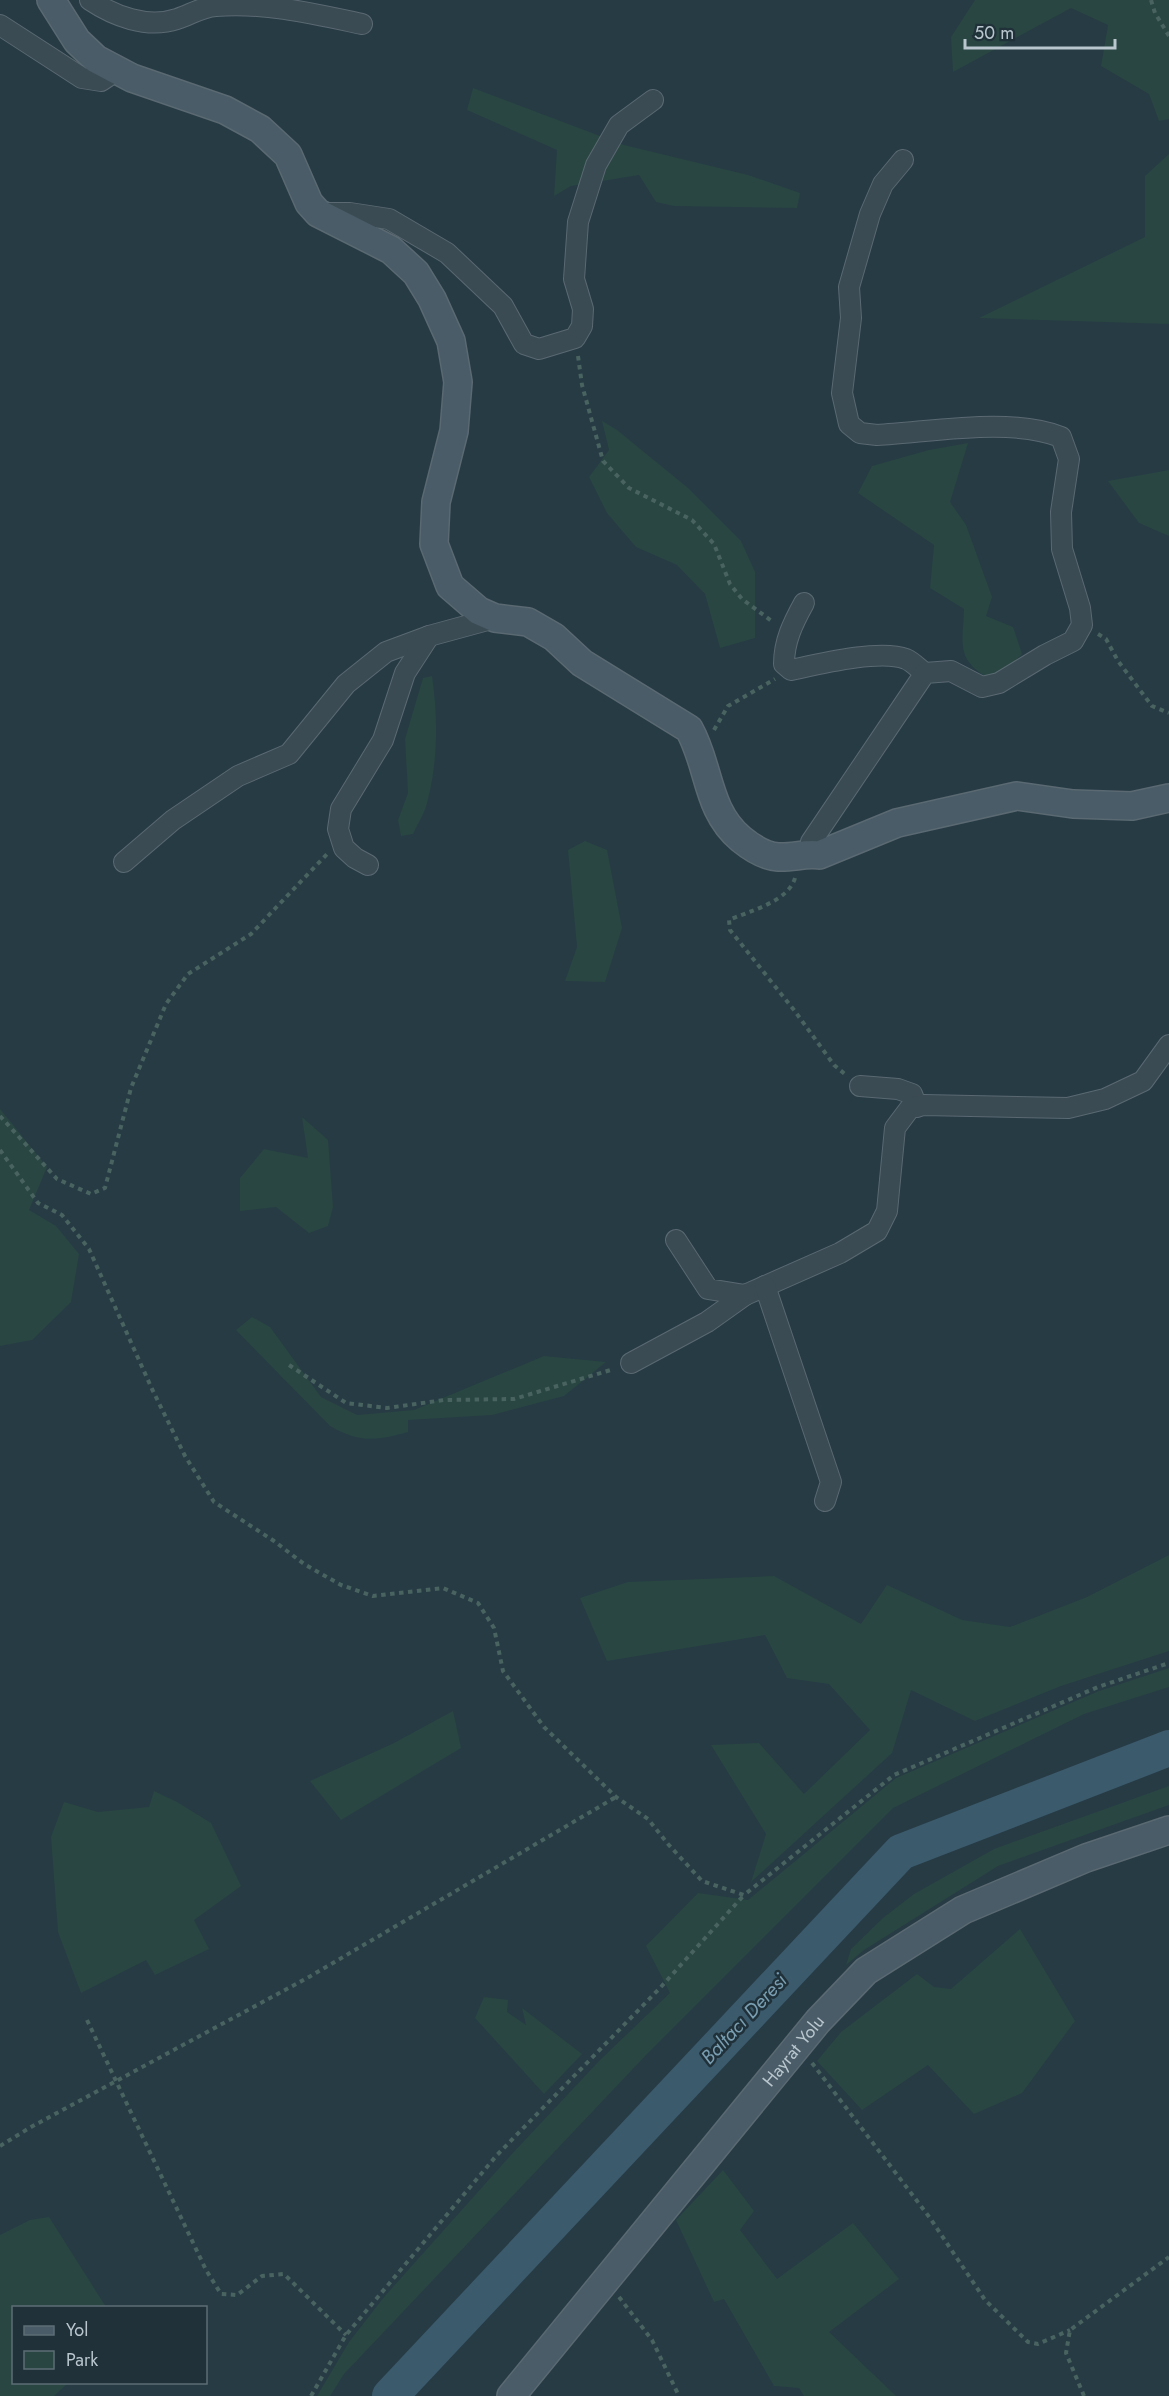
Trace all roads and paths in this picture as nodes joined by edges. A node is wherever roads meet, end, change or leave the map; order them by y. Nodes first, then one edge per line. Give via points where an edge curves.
1 (51, 0) edge
2 (90, 0) edge
3 (1150, 0) edge
4 (188, 6) edge
5 (362, 24) dead end
6 (0, 25) edge
7 (1169, 36) edge
8 (116, 71) junction
9 (653, 100) dead end
10 (903, 160) dead end
11 (318, 213) junction
12 (575, 338) junction
13 (804, 603) dead end
14 (495, 618) junction
15 (1082, 625) junction
16 (789, 633) junction
17 (429, 636) junction
18 (791, 670) junction
19 (925, 673) junction
20 (1169, 713) edge
21 (705, 772) junction
22 (1169, 798) edge
23 (341, 839) junction
24 (806, 854) junction
25 (124, 862) dead end
26 (368, 865) dead end
27 (1169, 1045) edge
28 (860, 1086) joint
29 (917, 1107) junction
30 (0, 1116) edge
31 (0, 1150) edge
32 (676, 1240) dead end
33 (765, 1286) junction
34 (745, 1295) junction
35 (631, 1363) joint
36 (289, 1365) dead end
37 (825, 1501) dead end
38 (1169, 1663) edge
39 (616, 1797) junction
40 (1169, 1830) edge
41 (744, 1895) junction
42 (87, 2020) dead end
43 (798, 2044) junction
44 (116, 2081) junction
45 (0, 2146) edge
46 (1169, 2257) edge
47 (605, 2280) junction
48 (1070, 2330) junction
49 (346, 2335) junction
50 (311, 2396) edge
51 (511, 2396) edge
52 (680, 2396) edge
53 (1084, 2396) edge

1 - 8 street via 77,40 96,59
2 - 4 street via 120,17 150,22 176,19
3 - 7 path
4 - 5 street via 300,11
6 - 8 street via 82,78 101,81
8 - 11 street via 225,110 260,129 288,155 309,203
9 - 12 street via 619,125 596,165 578,222 574,279 583,309 582,326
10 - 15 street via 883,184 870,213 849,287 851,318 842,393 849,423 860,433 877,435 994,427 1042,430 1061,437 1069,459 1061,512 1062,549
11 - 12 street via 389,219 447,253 503,306 524,344 539,349
11 - 14 street via 391,250 416,273 451,341 458,382 454,430 436,501 434,544 450,586 479,611
12 - 16 path via 582,386 603,460 629,488 692,520 714,544 730,584 742,599
13 - 16 street
14 - 17 street
14 - 21 street via 528,622 554,637 582,663 689,729
15 - 19 street via 1073,641 999,683 982,687 951,671
15 - 20 path via 1106,639 1152,706
16 - 18 street via 784,664
17 - 23 street via 405,673 383,740 341,809
17 - 25 street via 386,652 346,684 289,754 237,776 172,820
18 - 19 street via 840,660 891,656 907,659
18 - 21 path via 728,706 714,729
19 - 24 street
21 - 24 street via 719,814 749,847 778,857
22 - 24 street via 1132,806 1073,804 1017,796 897,824 819,855
23 - 26 street via 344,848
23 - 30 path via 251,934 188,974 166,1004 131,1088 105,1188 91,1194 57,1179
24 - 28 path via 793,885 776,899 729,920 730,930 834,1065
27 - 29 street via 1143,1081 1105,1099 1068,1108
28 - 29 street via 912,1094
29 - 33 street via 909,1108 896,1128 887,1210 878,1231 840,1253
31 - 39 path via 38,1203 62,1215 89,1249 185,1456 214,1502 341,1585 373,1596 442,1588 478,1603 494,1628 503,1671 544,1727
32 - 34 street via 708,1289
33 - 34 street
33 - 37 street via 831,1482
34 - 35 street via 707,1322
35 - 36 path via 514,1399 387,1408 346,1403
38 - 41 path via 1098,1687 894,1775
39 - 41 path via 648,1819 702,1881
39 - 44 path via 309,1977
40 - 43 street, Hayrat Yolu via 1086,1858 963,1910 866,1971
41 - 49 path via 660,1988 497,2155
42 - 44 path
43 - 47 street, Hayrat Yolu
43 - 48 path via 930,2218 985,2300 1028,2342 1038,2344
44 - 45 path
44 - 49 path via 221,2294 237,2295 262,2276 284,2274
46 - 48 path
47 - 51 street, Hayrat Yolu
47 - 52 path via 652,2340
48 - 53 path via 1066,2353
49 - 50 path

